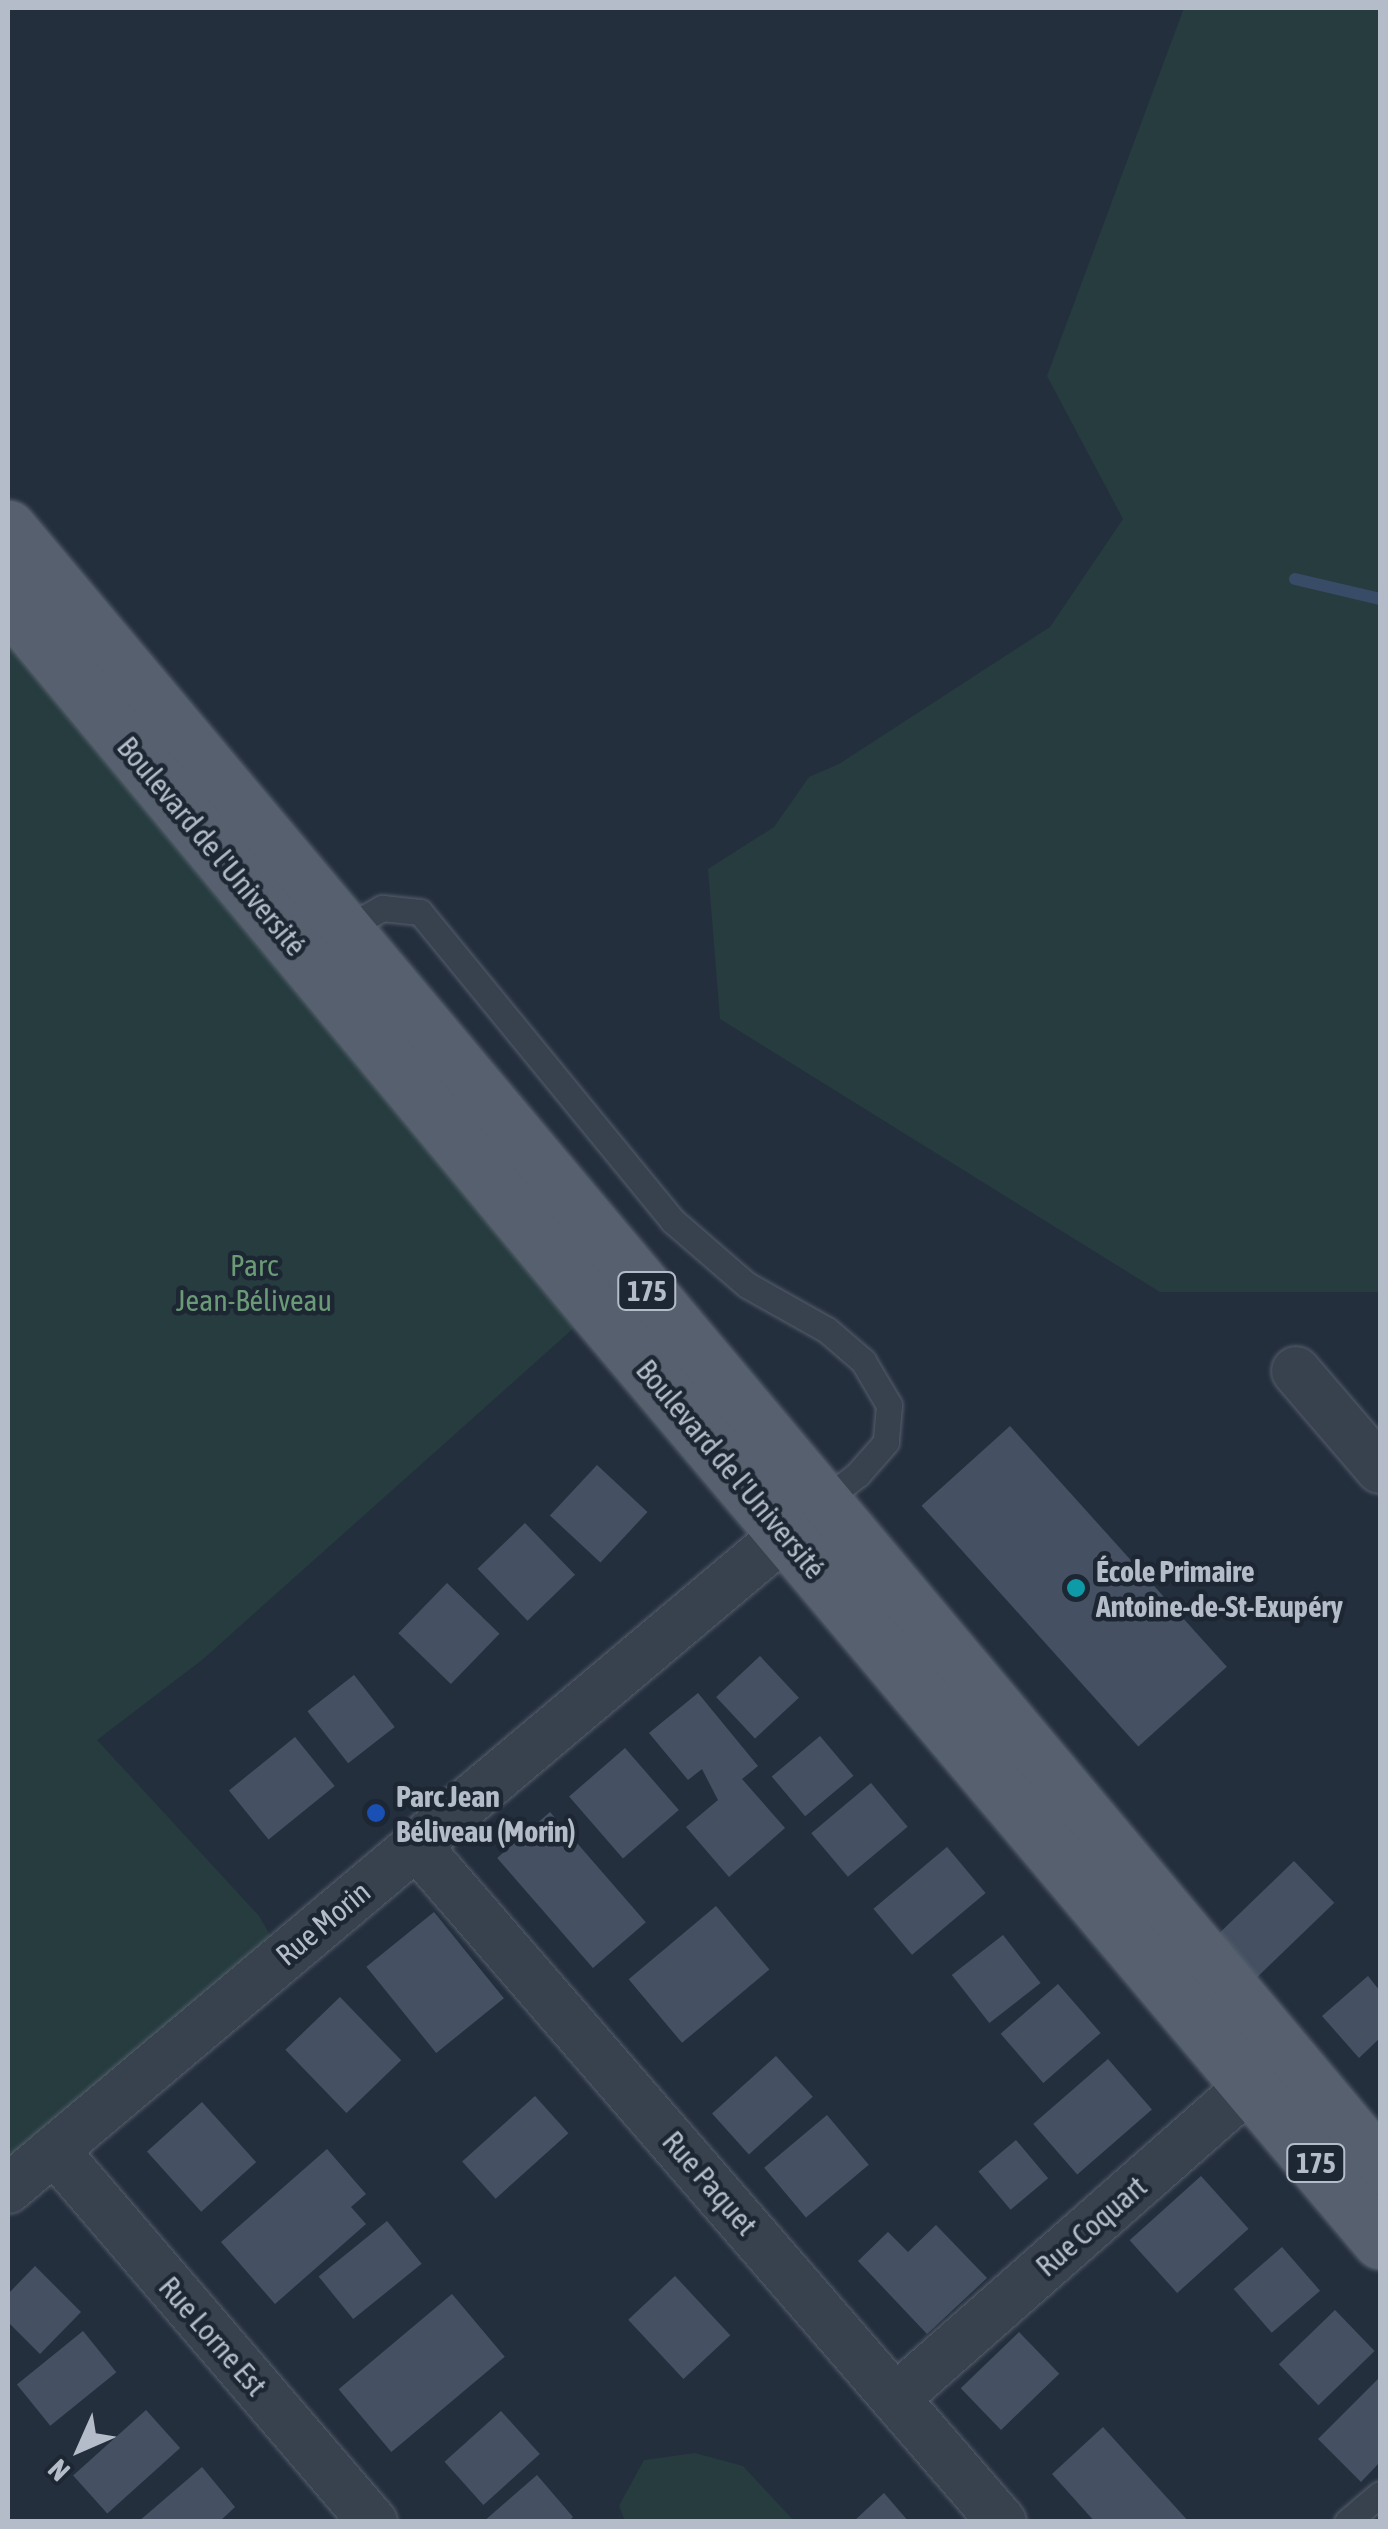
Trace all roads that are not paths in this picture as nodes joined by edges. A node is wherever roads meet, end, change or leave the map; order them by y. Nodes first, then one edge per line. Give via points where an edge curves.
1 (8, 528) edge
2 (8, 602) edge
3 (345, 929) junction
4 (1296, 1371) dead end
5 (1380, 1469) edge
6 (804, 1518) junction
7 (416, 1845) junction
8 (1268, 2070) junction
9 (54, 2150) junction
10 (1380, 2167) edge
11 (8, 2189) edge
12 (1380, 2241) edge
13 (896, 2398) junction
14 (1380, 2494) edge
15 (373, 2522) edge
16 (1002, 2522) edge
17 (1347, 2522) edge

1 - 3 main road, Boulevard de l'Université / 175
2 - 6 main road, Boulevard de l'Université / 175
3 - 6 main road, Boulevard de l'Université / 175
3 - 6 lane via 382,908 420,912 673,1221 747,1286 827,1330 863,1361 889,1406 886,1442
4 - 5 street
6 - 7 street, Rue Morin
6 - 8 main road, Boulevard de l'Université / 175
7 - 9 street, Rue Morin
7 - 13 street, Rue Paquet
8 - 10 main road, Boulevard de l'Université / 175
8 - 12 main road, Boulevard de l'Université / 175
8 - 13 street, Rue Coquart
9 - 11 street, Rue Morin
9 - 15 street, Rue Lorne Est
13 - 16 street, Rue Paquet
14 - 17 lane

